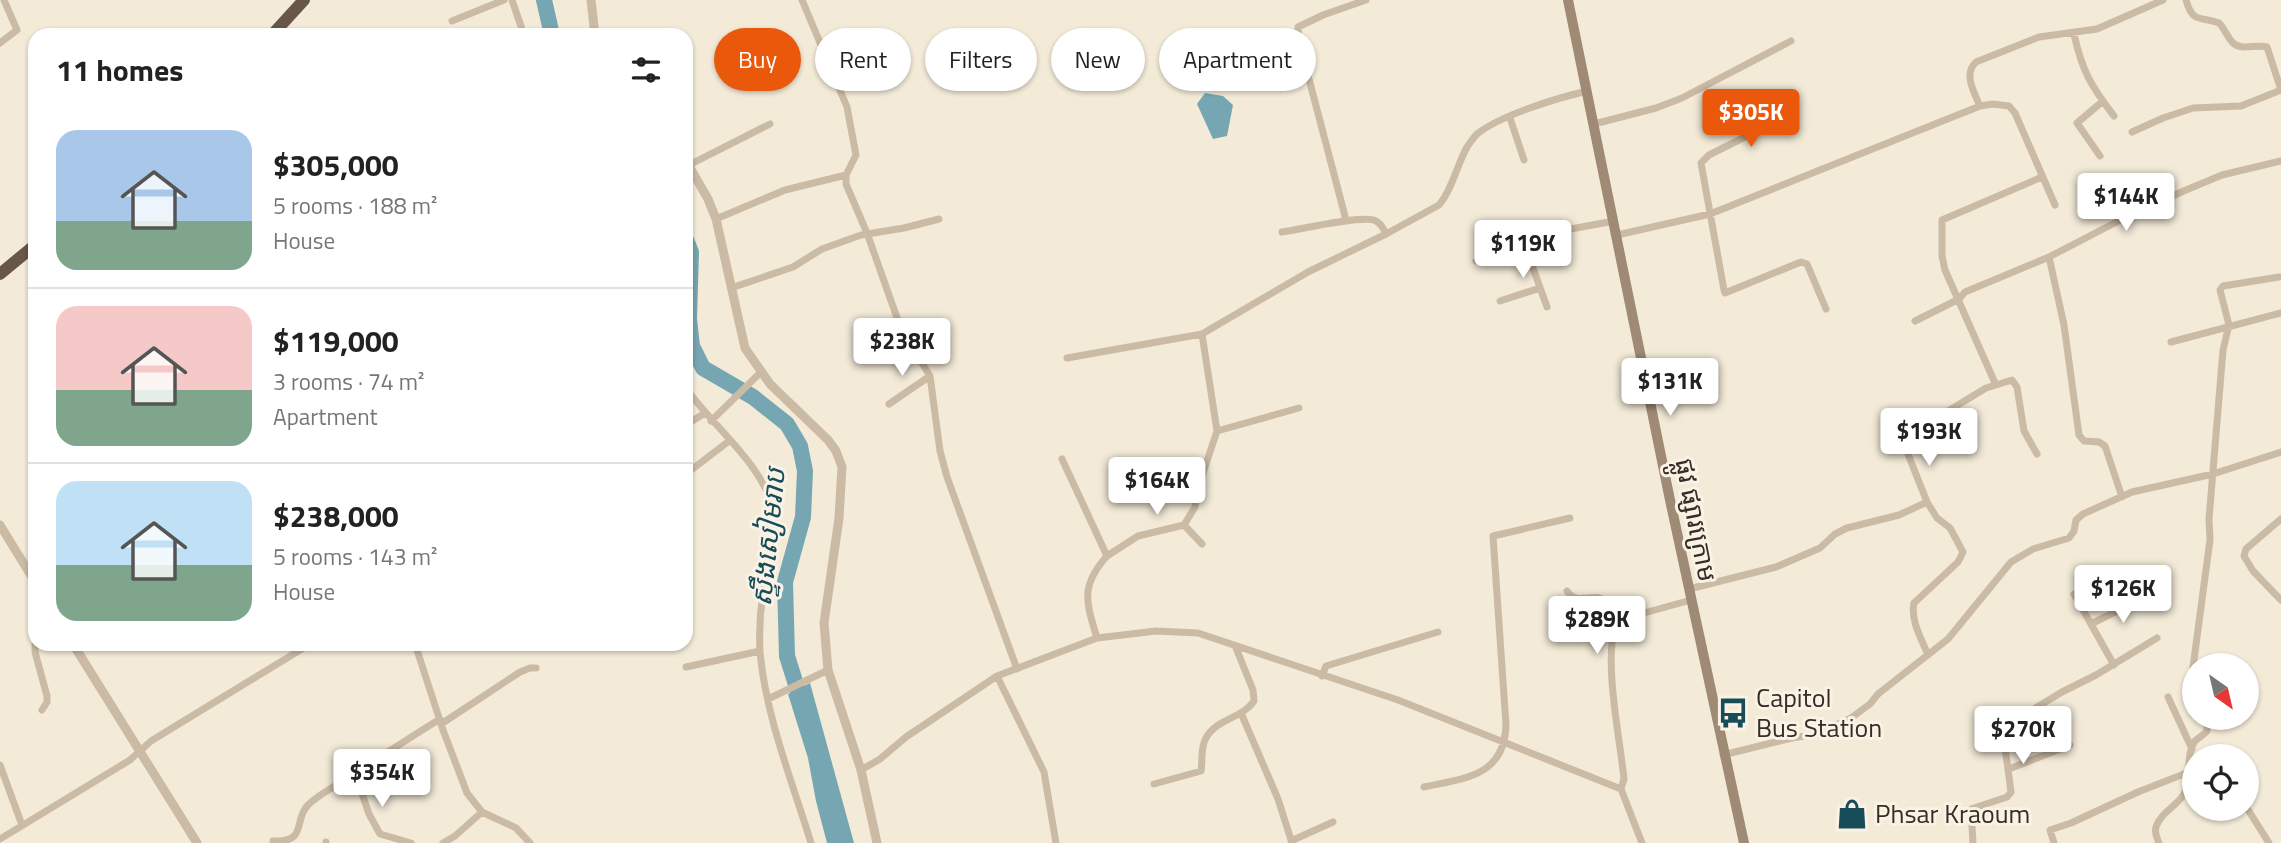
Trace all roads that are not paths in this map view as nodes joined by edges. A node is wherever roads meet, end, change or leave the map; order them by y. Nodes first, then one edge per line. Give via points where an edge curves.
1 (4, 0) edge
2 (304, 0) edge
3 (504, 0) edge
4 (512, 0) edge
5 (591, 0) edge
6 (802, 0) edge
7 (1366, 0) edge
8 (1568, 0) edge
9 (2163, 0) edge
10 (2186, 0) edge
11 (452, 21) dead end
12 (278, 28) edge
13 (522, 28) edge
14 (594, 28) edge
15 (2074, 34) junction
16 (1791, 41) dead end
17 (0, 43) edge
18 (1587, 90) junction
19 (2103, 101) junction
20 (1980, 106) junction
21 (2114, 116) dead end
22 (1785, 117) dead end
23 (1510, 118) junction
24 (770, 124) dead end
25 (1594, 124) junction
26 (2132, 132) dead end
27 (2100, 156) dead end
28 (1524, 160) dead end
29 (693, 161) edge
30 (2281, 161) edge
31 (693, 173) edge
32 (846, 175) junction
33 (2042, 177) junction
34 (2054, 205) dead end
35 (1710, 214) junction
36 (716, 219) junction
37 (939, 219) dead end
38 (1346, 220) junction
39 (1614, 221) junction
40 (1282, 232) dead end
41 (867, 233) junction
42 (1386, 234) junction
43 (1617, 235) junction
44 (1524, 243) junction
45 (28, 251) edge
46 (2049, 257) junction
47 (1476, 261) dead end
48 (0, 274) edge
49 (2279, 277) dead end
50 (731, 288) junction
51 (1540, 288) junction
52 (1959, 299) junction
53 (1500, 301) dead end
54 (1547, 307) dead end
55 (1826, 309) dead end
56 (2281, 313) edge
57 (1915, 321) dead end
58 (2229, 325) junction
59 (1202, 334) junction
60 (2171, 342) dead end
61 (1067, 358) dead end
62 (761, 372) junction
63 (930, 376) junction
64 (1996, 383) junction
65 (693, 397) edge
66 (889, 404) dead end
67 (1299, 408) dead end
68 (705, 413) junction
69 (693, 421) edge
70 (711, 421) junction
71 (1217, 431) junction
72 (729, 441) junction
73 (2281, 452) edge
74 (2037, 454) dead end
75 (1062, 459) dead end
76 (693, 469) edge
77 (2213, 474) junction
78 (2122, 497) junction
79 (1927, 502) junction
80 (1570, 518) dead end
81 (2281, 519) edge
82 (0, 525) edge
83 (1184, 525) junction
84 (1202, 544) dead end
85 (1107, 556) junction
86 (28, 571) edge
87 (1689, 589) junction
88 (1567, 591) dead end
89 (2074, 594) dead end
90 (2141, 599) dead end
91 (1691, 600) junction
92 (2281, 600) edge
93 (1616, 624) junction
94 (2091, 624) junction
95 (1438, 632) dead end
96 (1097, 638) junction
97 (2157, 639) dead end
98 (1236, 648) junction
99 (37, 651) edge
100 (77, 651) edge
101 (299, 651) edge
102 (417, 651) edge
103 (760, 651) junction
104 (2195, 653) edge
105 (1928, 655) junction
106 (2114, 665) junction
107 (686, 667) dead end
108 (536, 668) dead end
109 (1017, 669) junction
110 (828, 670) junction
111 (997, 676) junction
112 (1322, 676) junction
113 (771, 697) junction
114 (2168, 697) dead end
115 (42, 710) dead end
116 (1241, 713) junction
117 (440, 722) junction
118 (2207, 730) edge
119 (1505, 741) junction
120 (2190, 744) edge
121 (2193, 744) edge
122 (2070, 745) dead end
123 (140, 751) junction
124 (1723, 755) junction
125 (0, 765) edge
126 (2009, 769) junction
127 (861, 770) junction
128 (355, 773) junction
129 (2182, 775) edge
130 (1154, 784) dead end
131 (1424, 787) dead end
132 (1621, 789) junction
133 (2182, 798) edge
134 (482, 812) junction
135 (2255, 821) edge
136 (1333, 822) dead end
137 (22, 825) junction
138 (0, 839) edge
139 (455, 839) edge
140 (382, 840) edge
141 (273, 841) edge
142 (1291, 842) edge
143 (197, 843) edge
144 (411, 843) edge
145 (443, 843) edge
146 (530, 843) edge
147 (811, 843) edge
148 (877, 843) edge
149 (1056, 843) edge
150 (1642, 843) edge
151 (1744, 843) edge
152 (1973, 843) edge
153 (2054, 843) edge
154 (2159, 843) edge
155 (2269, 843) edge

1 - 17 street via 17,30
2 - 12 highway
3 - 11 street
4 - 13 street
5 - 14 street
6 - 32 street via 847,107 856,155
7 - 38 street via 1298,27
8 - 18 main road, ផ្លូវ ផ្សារក្រោម
9 - 15 street via 2097,29
10 - 26 street via 2192,15 2219,23 2234,44 2267,47 2281,90 2241,106 2193,108
15 - 19 street via 2090,85
15 - 20 street via 2039,37 1972,64 1969,76
16 - 25 street via 1682,98
18 - 23 street
18 - 25 main road, ផ្លូវ ផ្សារក្រោម
19 - 21 street
19 - 27 street via 2077,123
20 - 33 street via 2012,109
20 - 35 street
22 - 35 street via 1704,158 1701,163
23 - 28 street
23 - 42 street via 1474,137 1438,205
24 - 29 street
25 - 39 main road, ផ្លូវ ផ្សារក្រោម
30 - 46 street via 2222,175
31 - 36 street
32 - 36 street via 785,190
32 - 41 street
33 - 34 street
33 - 52 street via 1942,220 1945,270
35 - 43 street
35 - 55 street via 1726,293 1801,262 1807,264
36 - 50 street
37 - 41 street
38 - 40 street
38 - 42 street via 1376,220
39 - 43 main road, ផ្លូវ ផ្សារក្រោម
39 - 44 street via 1549,233
41 - 50 street via 822,249 793,267
41 - 63 street via 901,328
42 - 59 street via 1308,272
43 - 87 main road, ផ្លូវ ផ្សារក្រោម
44 - 47 street
44 - 51 street
45 - 48 highway
46 - 52 street via 1965,292
46 - 78 street via 2079,435 2084,441 2105,446
49 - 58 street via 2223,286 2220,290
50 - 62 street via 743,342
51 - 53 street
51 - 54 street
52 - 57 street
52 - 64 street
56 - 58 street
58 - 60 street
58 - 77 street
59 - 61 street
59 - 71 street
62 - 70 street
62 - 110 street via 828,440 842,467 824,623
63 - 66 street
63 - 109 street via 943,463
64 - 74 street via 2016,383 2024,432
64 - 79 street via 1902,439
65 - 68 street
67 - 71 street
68 - 69 street
68 - 70 street
70 - 72 street
71 - 83 street via 1195,507
72 - 76 street
72 - 103 street via 764,485 773,508 775,527 762,597
73 - 77 street
75 - 85 street
77 - 78 street
77 - 104 street via 2210,540
78 - 105 street via 2078,518 2069,538 2033,549 2011,562 1948,639
79 - 87 street via 1899,515 1847,528 1820,548 1776,567
79 - 105 street via 1963,552 1914,603 1917,629
80 - 119 street via 1493,536
81 - 92 street via 2246,549 2244,556
82 - 86 street
83 - 84 street
83 - 85 street via 1138,536
85 - 96 street via 1087,587 1088,611
87 - 91 main road, ផ្លូវ ផ្សារក្រោម
88 - 93 street via 1578,600 1606,601
89 - 94 street
90 - 94 street
91 - 93 street
91 - 124 main road, ផ្លូវ ផ្សារក្រោម
93 - 132 street via 1611,660 1624,779
94 - 106 street
95 - 112 street via 1326,666
96 - 98 street via 1156,631 1198,633
96 - 109 street
97 - 106 street
98 - 112 street
98 - 116 street via 1254,701
99 - 115 street via 47,696
100 - 123 street
101 - 123 street
102 - 117 street
103 - 107 street
103 - 113 street
105 - 124 street via 1836,727
106 - 126 street via 2006,726
108 - 117 street via 520,672
109 - 111 street
110 - 113 street
110 - 127 street
111 - 127 street
111 - 149 street via 1044,772
112 - 119 street
113 - 147 street
114 - 120 street
116 - 130 street via 1214,727 1205,739 1201,771
116 - 142 street
117 - 128 street
117 - 134 street via 467,793
118 - 121 street
119 - 131 street via 1499,757 1476,776
119 - 132 street
122 - 126 street
123 - 137 street
123 - 143 street
124 - 151 main road, ផ្លូវ ផ្សារក្រោម
125 - 137 street
126 - 152 street via 2010,794 1971,809
127 - 148 street
128 - 140 street
128 - 141 street via 308,805 292,840
129 - 153 street via 2050,830
132 - 150 street
133 - 154 street via 2156,826
134 - 139 street
134 - 146 street via 516,828
135 - 155 street
136 - 142 street
137 - 138 street
139 - 145 street
140 - 144 street

